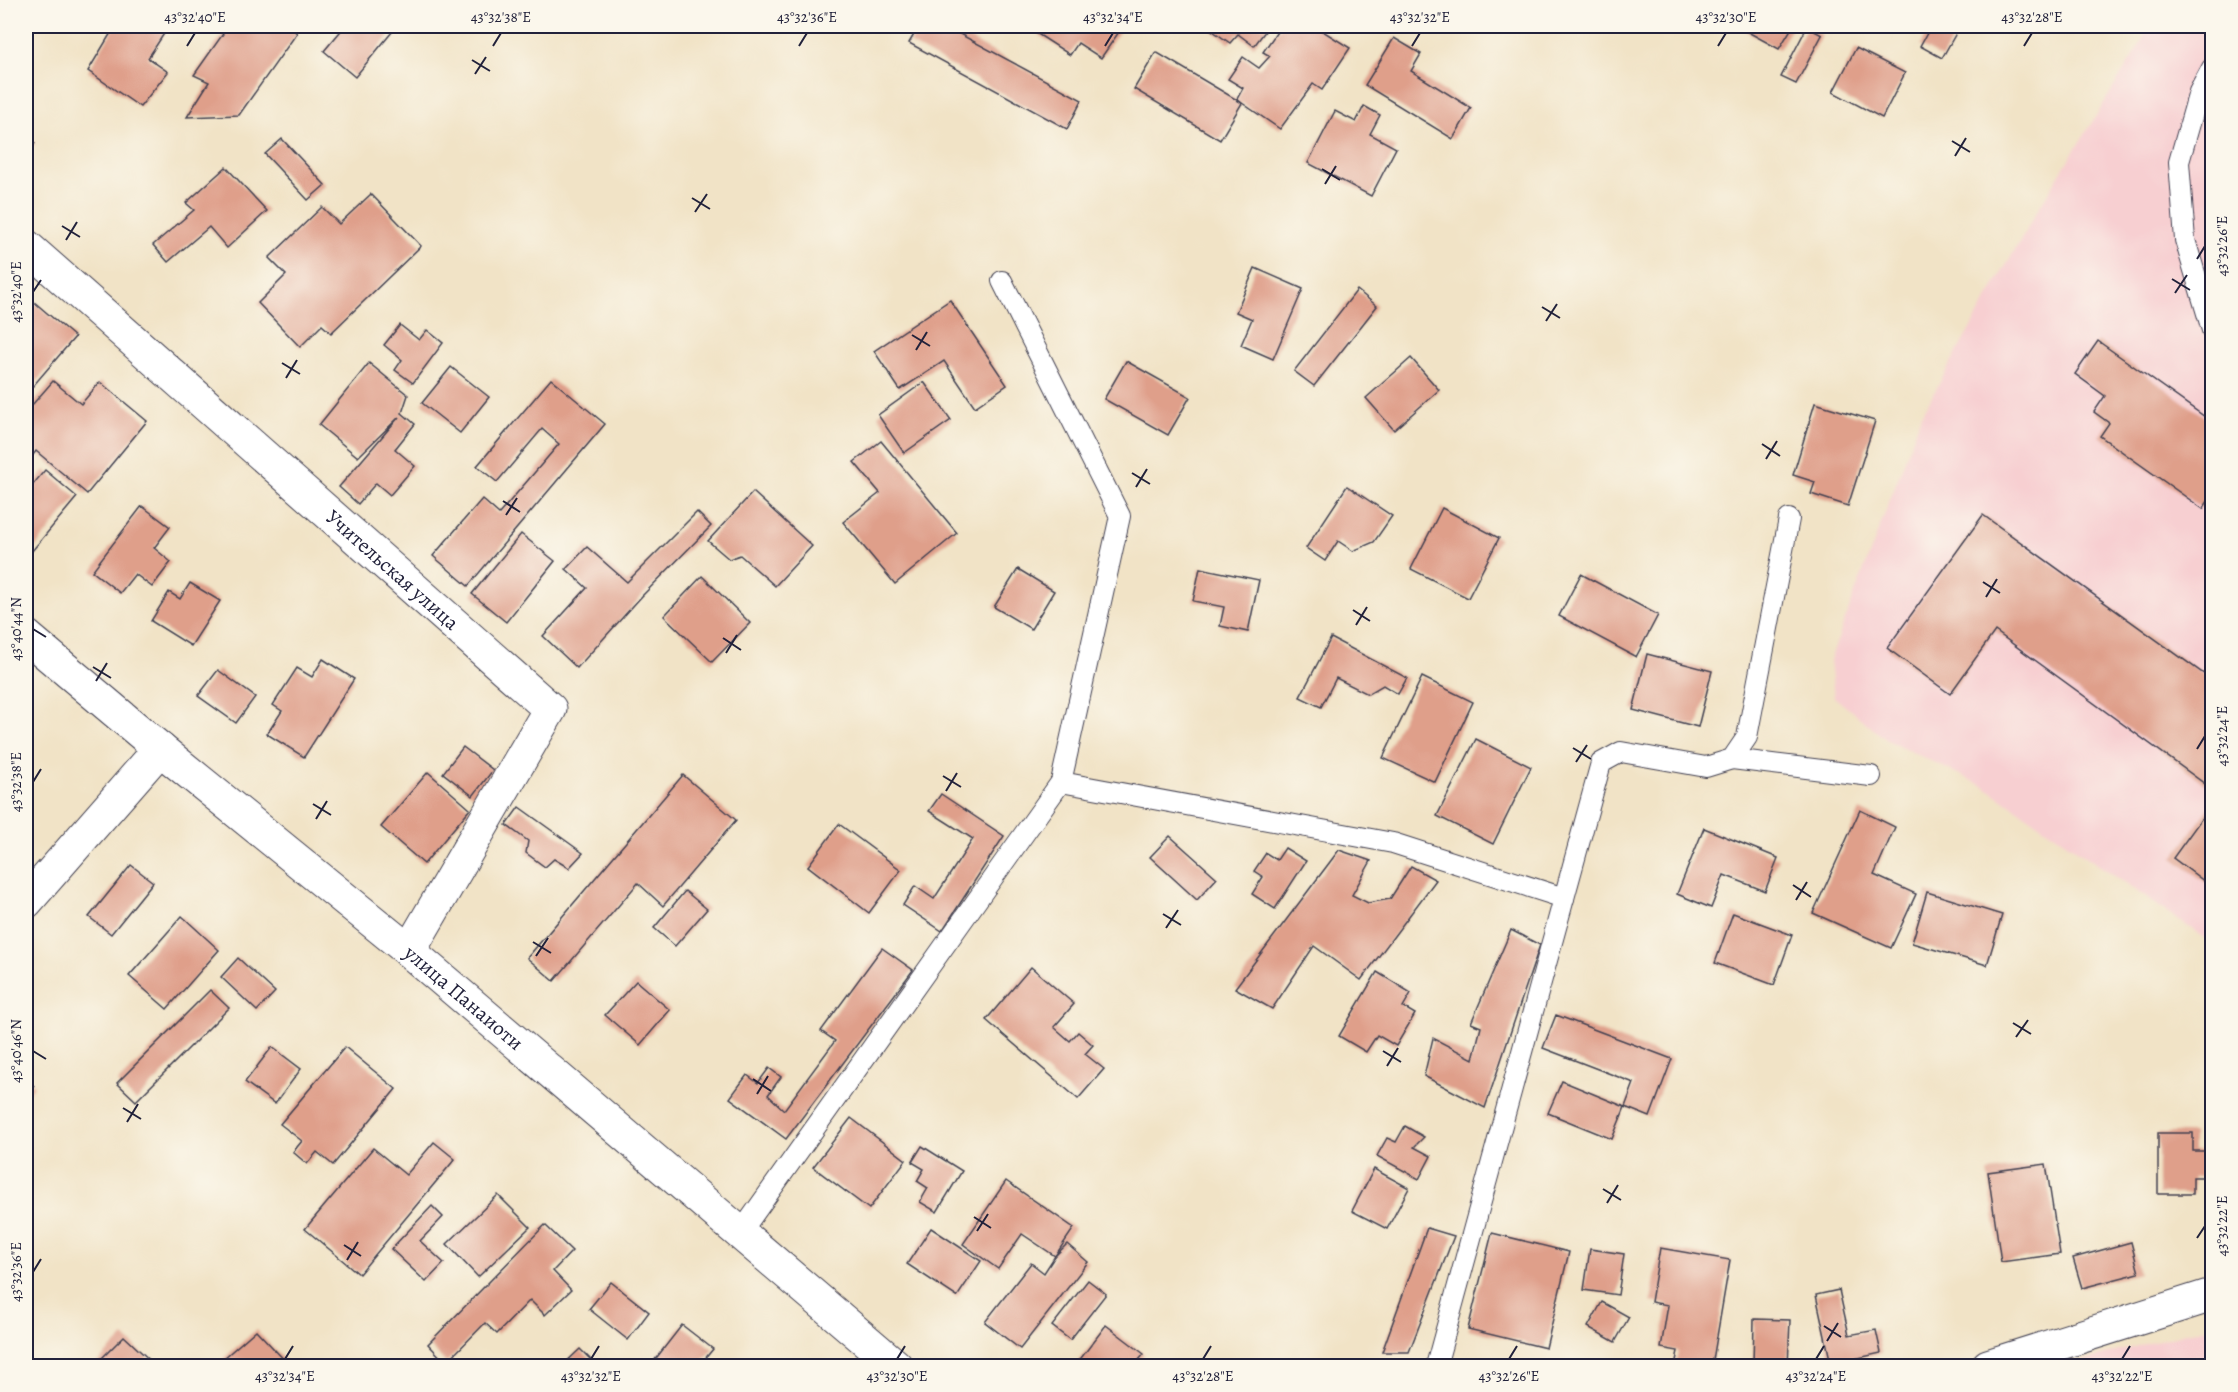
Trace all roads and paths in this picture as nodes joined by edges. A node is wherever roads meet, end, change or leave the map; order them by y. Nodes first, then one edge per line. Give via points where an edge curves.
1 (2212, 68) edge
2 (26, 246) edge
3 (1002, 281) dead end
4 (2212, 330) edge
5 (1790, 519) dead end
6 (26, 636) edge
7 (160, 749) junction
8 (1732, 759) junction
9 (1871, 776) dead end
10 (1061, 782) junction
11 (1564, 898) junction
12 (26, 902) edge
13 (410, 951) junction
14 (741, 1232) junction
15 (2212, 1294) edge
16 (896, 1366) edge
17 (1436, 1366) edge
18 (1988, 1366) edge

1 - 4 lane via 2199,92 2179,162 2185,240
2 - 13 street, Учительская улица via 550,709
3 - 10 lane via 1120,516
5 - 8 lane via 1747,737
6 - 7 street, улица Панаиоти
7 - 12 street
7 - 13 street, улица Панаиоти
8 - 9 lane
8 - 11 lane via 1706,767 1621,752 1601,762
10 - 11 lane via 1393,843
10 - 14 lane
11 - 17 lane
13 - 14 street, улица Панаиоти
14 - 16 street, улица Панаиоти
15 - 18 street

